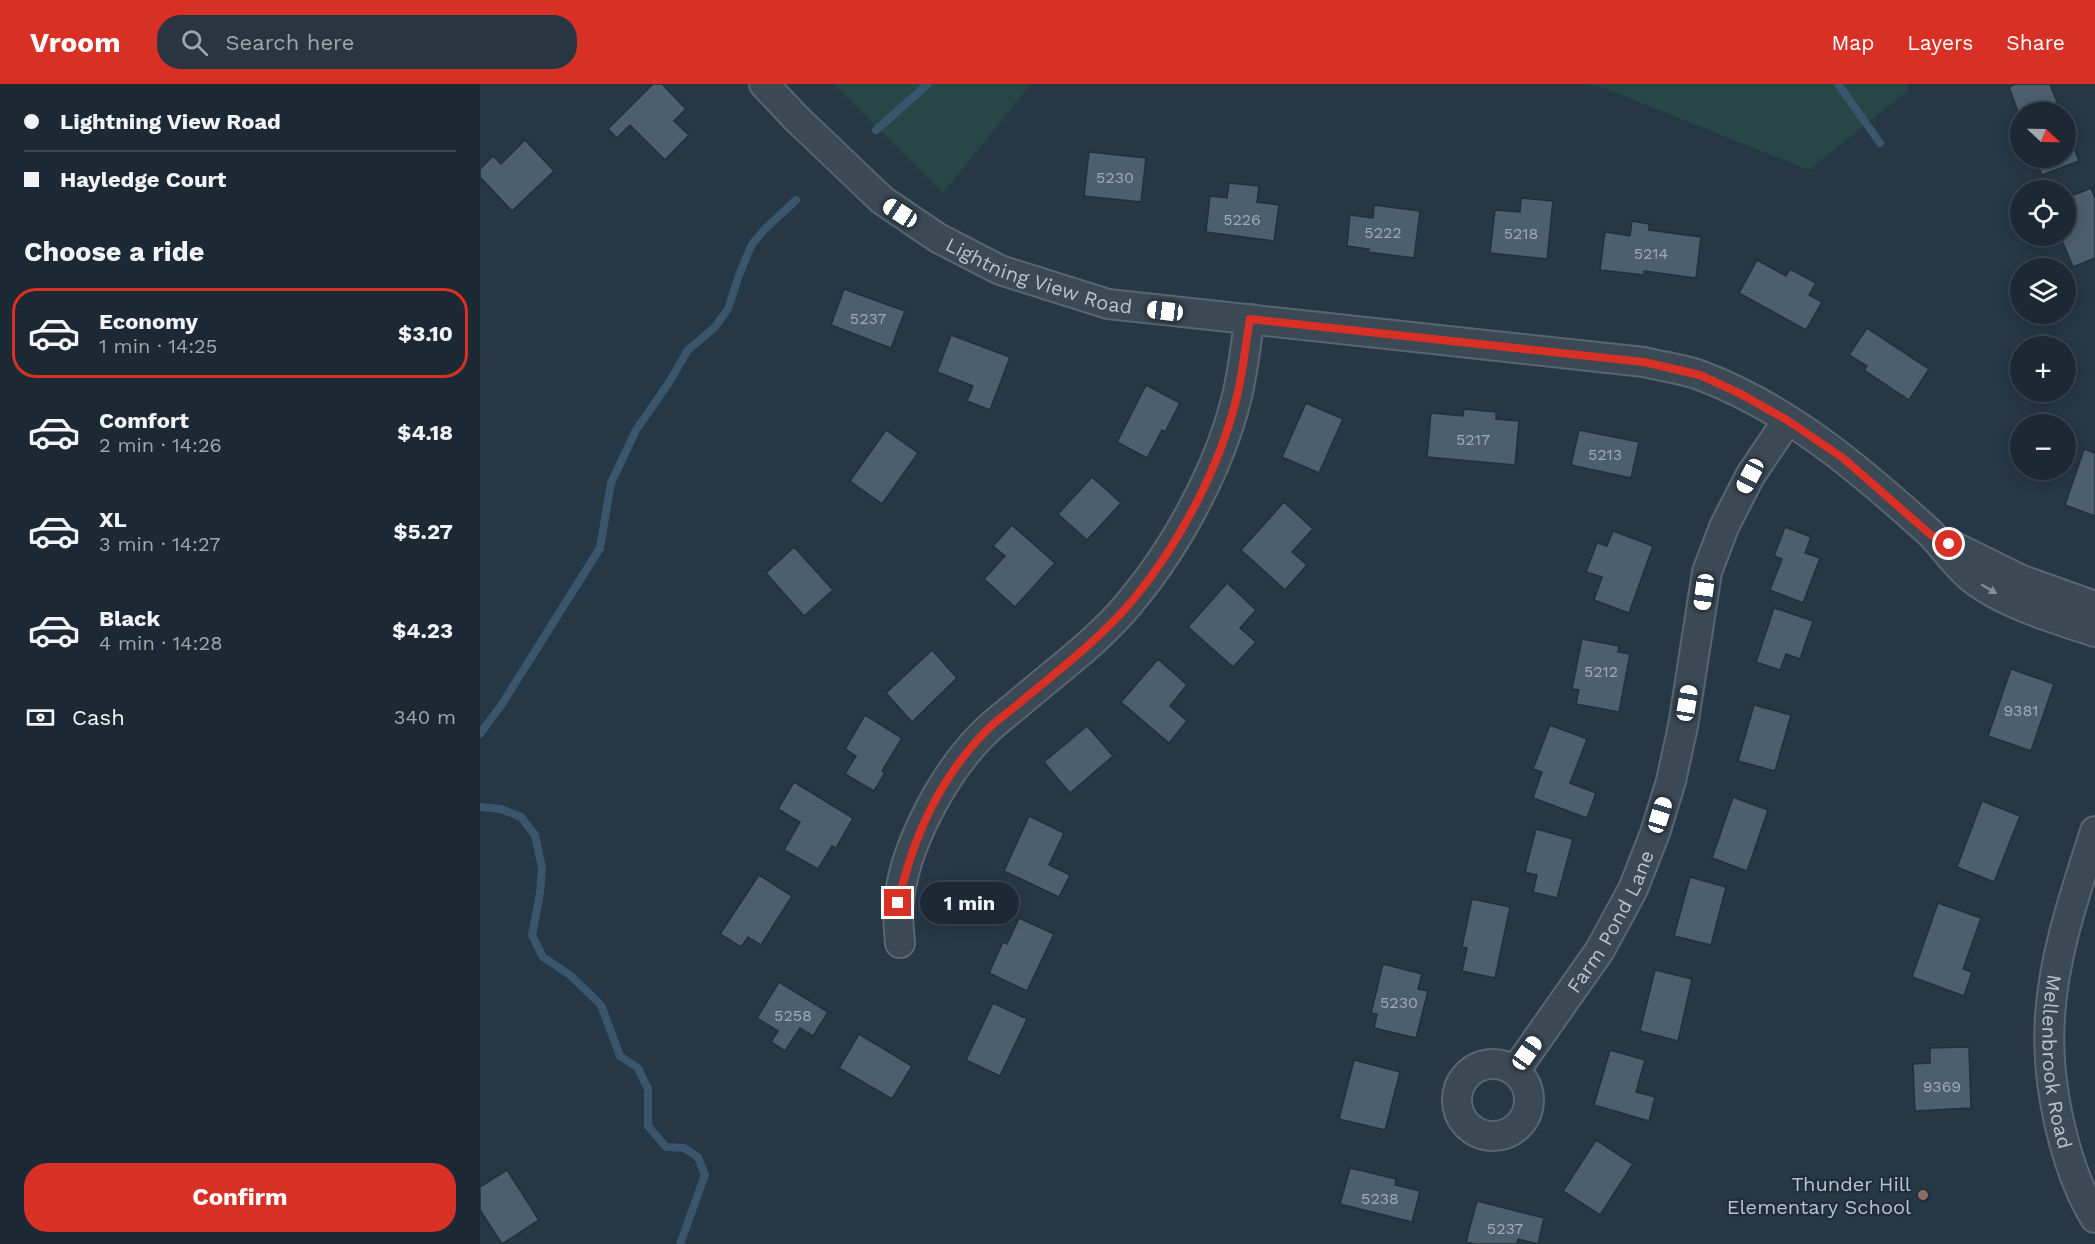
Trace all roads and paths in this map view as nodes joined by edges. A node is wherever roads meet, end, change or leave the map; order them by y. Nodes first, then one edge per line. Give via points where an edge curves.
1 (764, 84) edge
2 (1250, 319) junction
3 (1787, 420) junction
4 (1931, 535) junction
5 (2095, 606) edge
6 (2095, 632) edge
7 (2095, 831) edge
8 (2086, 890) edge
9 (900, 943) dead end
10 (1515, 1071) dead end
11 (2095, 1218) edge

1 - 2 street, Lightning View Road via 882,200 938,238 1000,270 1108,304
2 - 3 street, Lightning View Road via 1644,362 1700,375
2 - 9 street via 1236,400 1215,462 1186,522 1131,602 983,734 932,803 916,839 898,903
3 - 4 street, Lightning View Road via 1843,458
3 - 10 street, Farm Pond Lane via 1750,476 1707,572 1671,781 1633,889 1600,950
4 - 5 street, Lightning View Road via 2022,580
4 -> 6 street, Lightning View Road via 1973,580 2012,602
7 - 8 street, Mellenbrook Road
8 - 11 street, Mellenbrook Road via 2059,956 2050,1016 2050,1066 2056,1113 2070,1165

